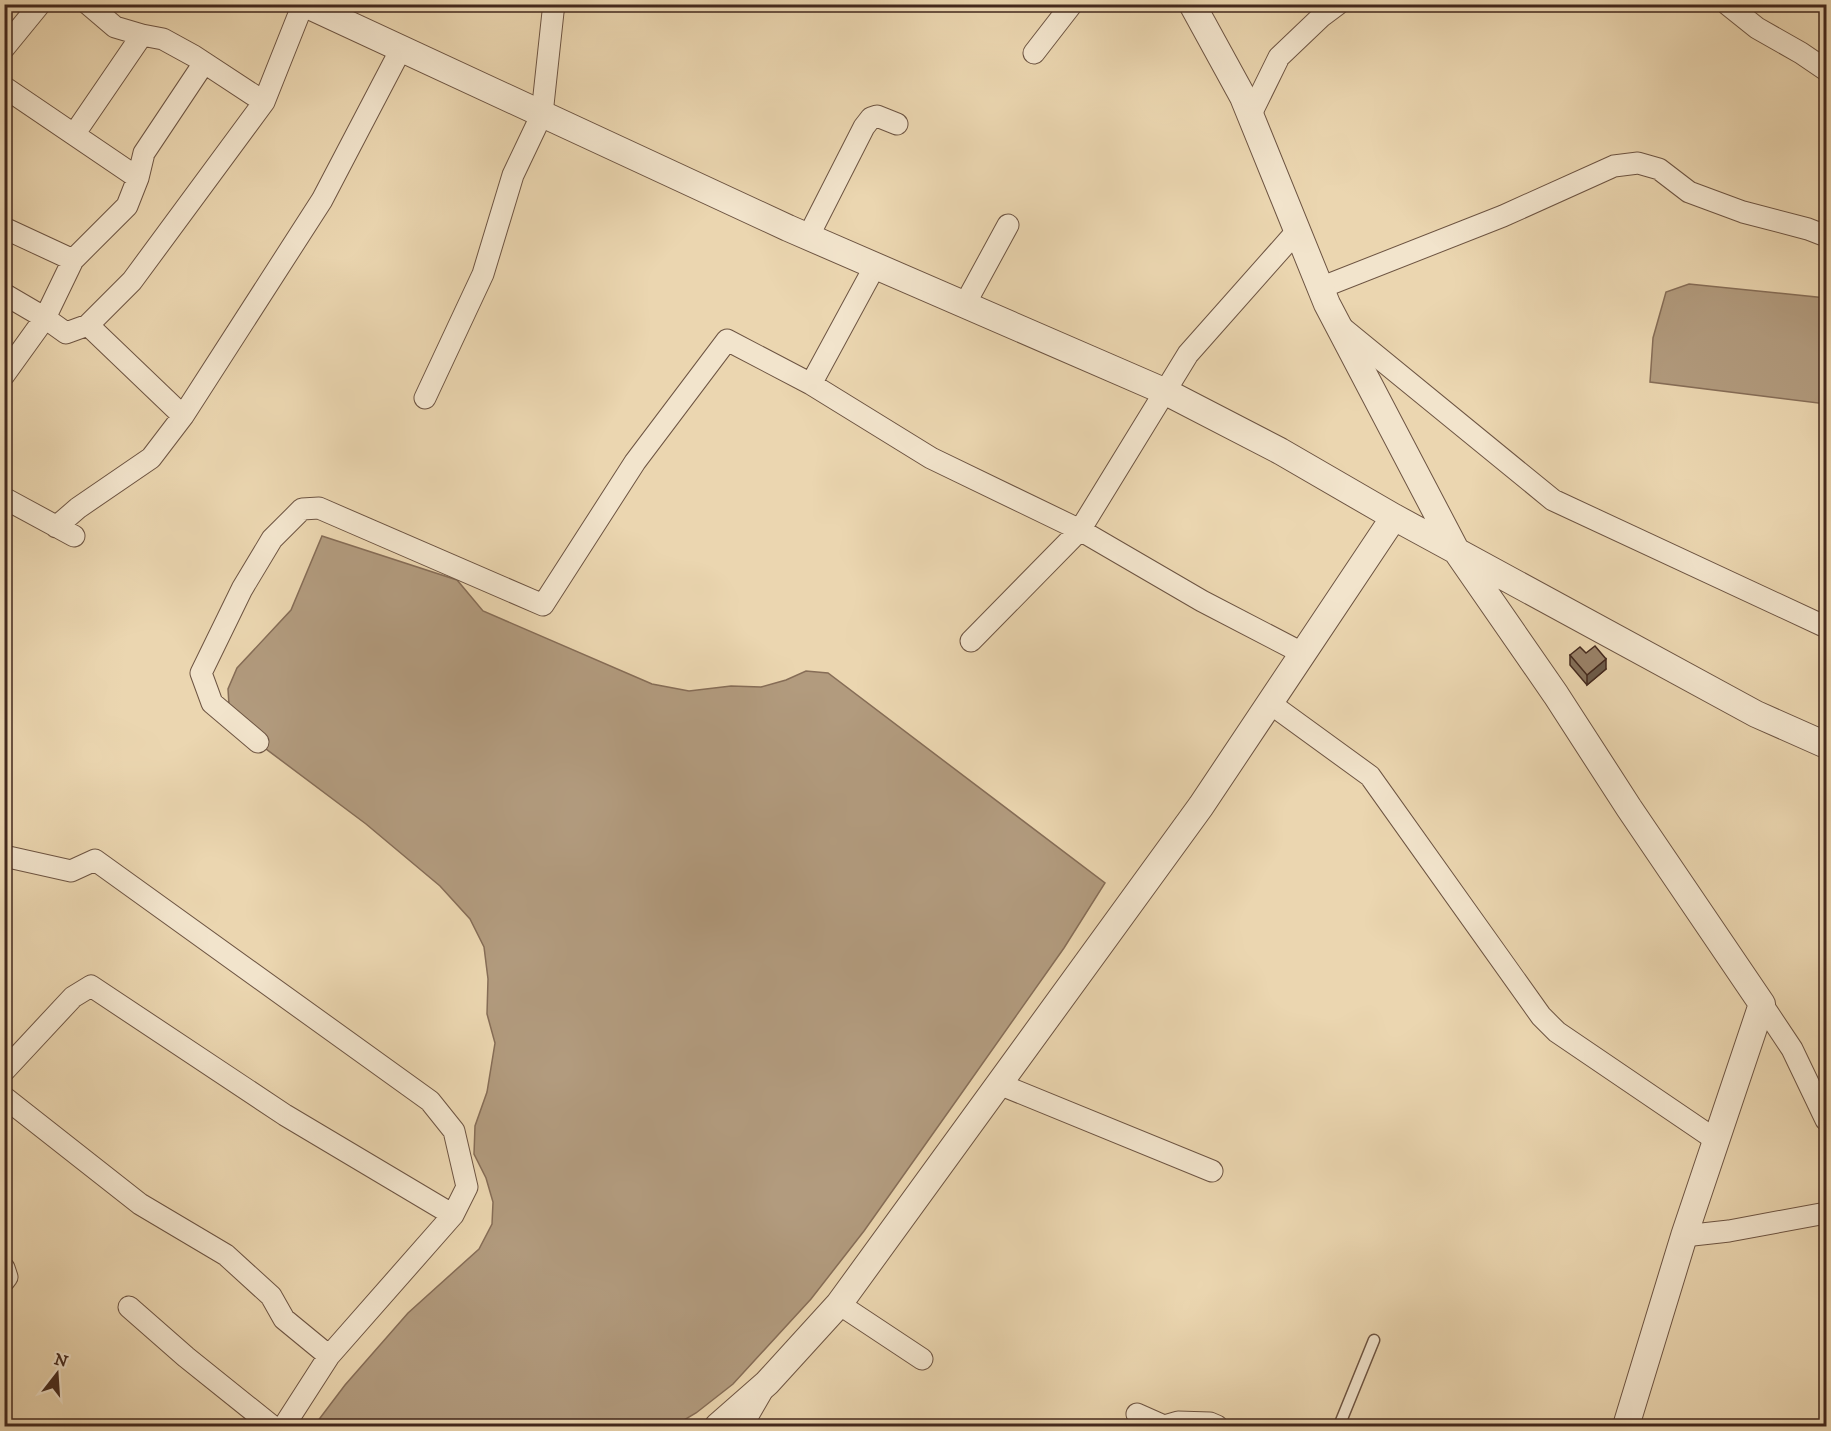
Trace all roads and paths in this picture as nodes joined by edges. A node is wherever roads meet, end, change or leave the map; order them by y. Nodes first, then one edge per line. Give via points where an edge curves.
1 (40, 4) edge
2 (88, 4) edge
3 (304, 4) edge
4 (555, 4) edge
5 (1072, 4) edge
6 (1192, 4) edge
7 (1338, 4) edge
8 (1727, 4) edge
9 (142, 35) junction
10 (4, 48) edge
11 (401, 49) junction
12 (1034, 53) dead end
13 (204, 63) junction
14 (1827, 70) edge
15 (4, 87) edge
16 (264, 102) junction
17 (542, 114) junction
18 (1250, 116) junction
19 (897, 124) dead end
20 (75, 134) junction
21 (138, 178) junction
22 (1008, 225) dead end
23 (4, 228) edge
24 (1297, 231) junction
25 (1827, 236) edge
26 (808, 237) junction
27 (73, 260) junction
28 (875, 266) junction
29 (1320, 288) junction
30 (4, 294) edge
31 (965, 304) junction
32 (45, 318) junction
33 (1337, 324) junction
34 (88, 325) junction
35 (4, 375) edge
36 (811, 384) junction
37 (1166, 392) junction
38 (425, 398) dead end
39 (183, 416) junction
40 (4, 498) edge
41 (1394, 517) junction
42 (1080, 530) junction
43 (1457, 552) junction
44 (1827, 627) edge
45 (971, 641) dead end
46 (1304, 654) junction
47 (1270, 704) junction
48 (258, 742) dead end
49 (1827, 745) edge
50 (4, 856) edge
51 (1762, 1004) junction
52 (4, 1071) edge
53 (999, 1084) junction
54 (4, 1097) edge
55 (1827, 1120) edge
56 (1716, 1140) junction
57 (1212, 1171) dead end
58 (1827, 1213) edge
59 (453, 1215) junction
60 (1684, 1236) junction
61 (4, 1268) edge
62 (4, 1281) edge
63 (839, 1304) junction
64 (129, 1307) dead end
65 (1374, 1340) dead end
66 (329, 1356) junction
67 (922, 1359) dead end
68 (767, 1383) junction
69 (1137, 1414) dead end
70 (272, 1426) edge
71 (284, 1426) edge
72 (718, 1426) edge
73 (742, 1426) edge
74 (1216, 1426) edge
75 (1339, 1426) edge
76 (1626, 1426) edge

1 - 10 street
2 - 9 street via 115,27
3 - 11 street
3 - 16 street
4 - 17 street
5 - 12 street
6 - 18 street
7 - 18 street via 1279,57
8 - 14 street via 1757,28
9 - 13 street via 163,39
9 - 20 street
11 - 17 street
11 - 39 street via 322,200
13 - 16 street
13 - 21 street via 144,153
15 - 20 street
16 - 34 street via 132,282
17 - 26 street
17 - 38 street via 513,175 483,274
18 - 24 street
19 - 26 street via 877,116 871,118
20 - 21 street
21 - 27 street via 127,206
22 - 31 street
23 - 27 street
24 - 29 street
24 - 37 street via 1188,354
25 - 29 street via 1689,192 1659,169 1638,162 1614,166 1503,216
26 - 28 street
27 - 32 street
28 - 31 street
28 - 36 street
29 - 33 street
30 - 32 street
31 - 37 street
32 - 34 street via 66,333
32 - 35 street
33 - 43 street
33 - 44 street via 1553,500
34 - 39 street
36 - 42 street via 931,458
36 - 48 street via 727,340 635,462 543,605 319,508 302,508 272,539 242,589 201,673 212,703
37 - 41 street via 1280,451
37 - 42 street
39 - 40 street via 151,458 78,508 65,531
41 - 43 street
41 - 46 street
42 - 45 street
42 - 46 street via 1202,601
43 - 49 street via 1756,714
43 - 51 street
46 - 47 street
47 - 53 street via 1201,806
47 - 56 street via 1370,776 1541,1016 1557,1032
50 - 59 street via 71,871 94,860 430,1101 454,1131 467,1187
51 - 55 street via 1792,1049
51 - 56 street
52 - 59 street via 73,997 91,986 285,1115
53 - 57 street
53 - 63 street
54 - 66 street via 140,1204 226,1255 271,1296 284,1319
56 - 60 street
58 - 60 street
59 - 66 street
60 - 76 street
61 - 62 street
63 - 67 street
63 - 68 street
64 - 70 street
65 - 75 lane
66 - 71 street
68 - 72 street
68 - 73 street
69 - 74 street via 1164,1426 1178,1422

